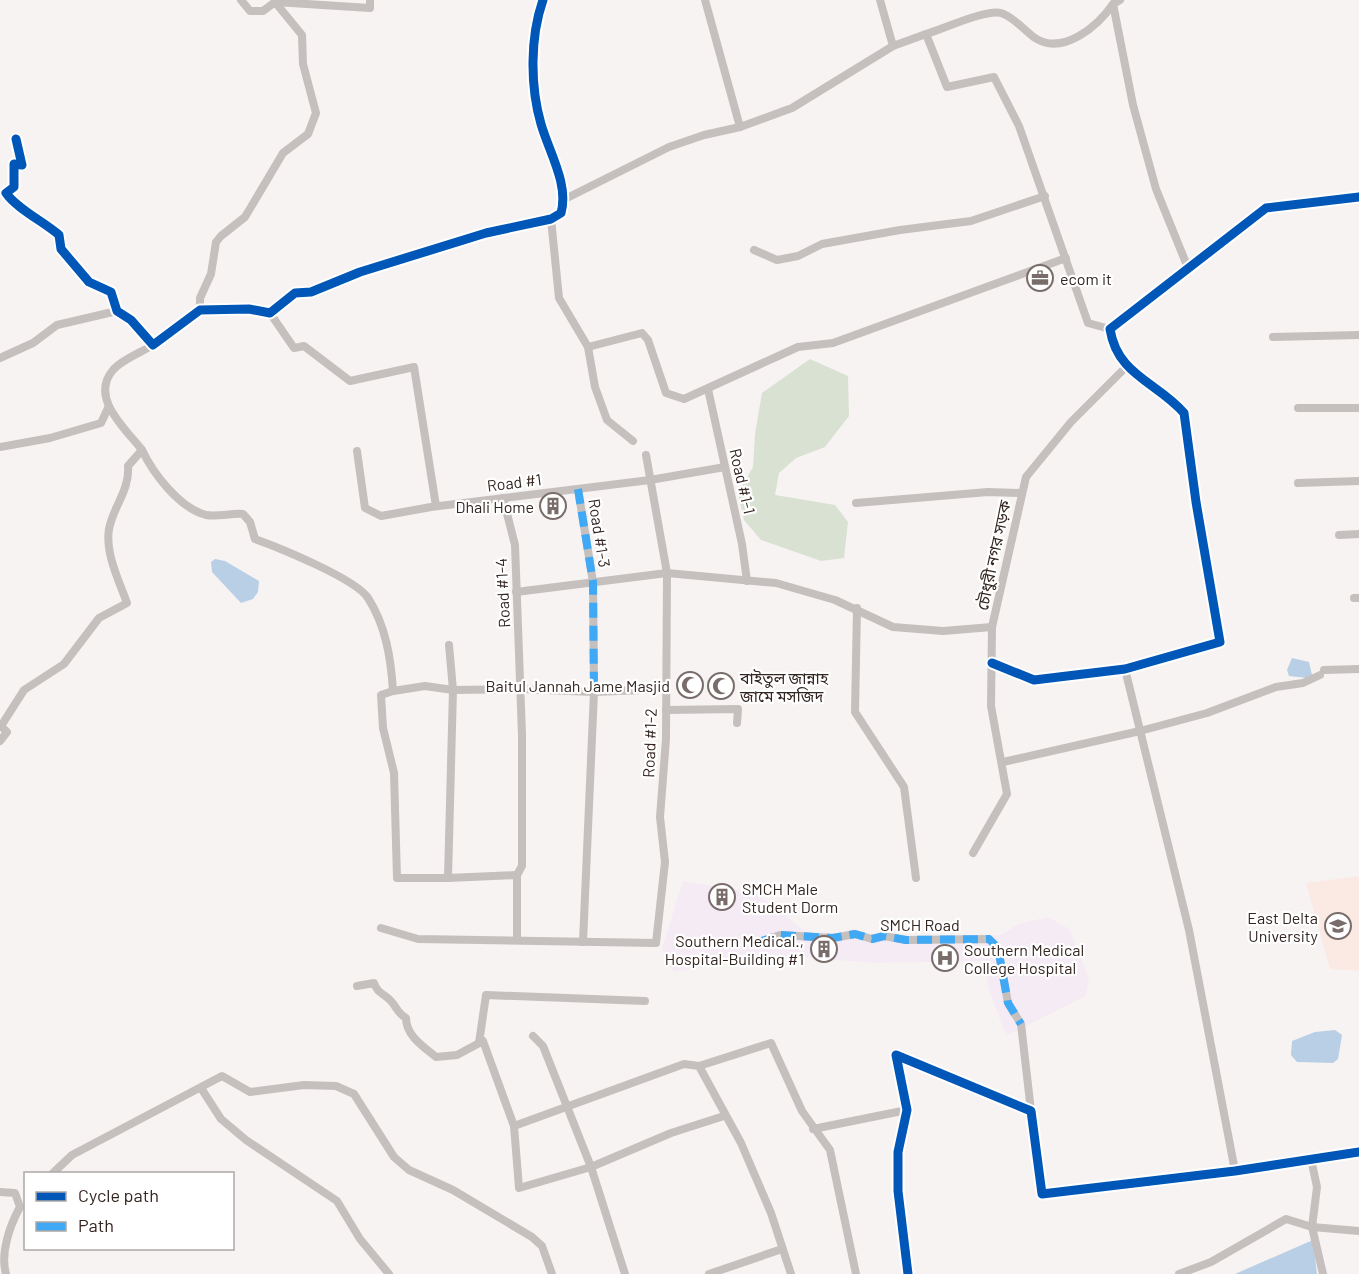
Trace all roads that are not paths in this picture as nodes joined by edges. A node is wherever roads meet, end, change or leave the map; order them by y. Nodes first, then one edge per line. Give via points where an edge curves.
1 (241, 0) edge
2 (370, 0) edge
3 (542, 0) edge
4 (705, 0) edge
5 (880, 0) edge
6 (275, 2) junction
7 (1116, 2) edge
8 (926, 34) junction
9 (893, 46) junction
10 (740, 127) junction
11 (16, 139) dead end
12 (1045, 196) junction
13 (1359, 197) edge
14 (565, 199) junction
15 (550, 219) junction
16 (754, 250) dead end
17 (1066, 258) junction
18 (1188, 268) junction
19 (200, 310) junction
20 (117, 311) junction
21 (270, 313) junction
22 (1110, 329) junction
23 (1359, 334) edge
24 (1273, 337) dead end
25 (153, 345) junction
26 (588, 347) junction
27 (0, 358) edge
28 (1126, 367) junction
29 (708, 389) junction
30 (108, 408) junction
31 (1298, 408) dead end
32 (1359, 408) edge
33 (633, 441) dead end
34 (0, 447) edge
35 (142, 450) junction
36 (357, 451) dead end
37 (646, 455) dead end
38 (725, 467) junction
39 (650, 480) junction
40 (1359, 481) edge
41 (1298, 483) dead end
42 (578, 489) junction
43 (1022, 493) junction
44 (503, 498) junction
45 (856, 503) dead end
46 (436, 506) junction
47 (1359, 534) edge
48 (1338, 535) dead end
49 (668, 573) junction
50 (747, 581) junction
51 (593, 582) junction
52 (516, 592) junction
53 (857, 608) junction
54 (992, 627) junction
55 (449, 645) dead end
56 (992, 663) junction
57 (1125, 669) junction
58 (1359, 669) edge
59 (519, 689) junction
60 (666, 689) junction
61 (453, 690) junction
62 (393, 691) junction
63 (594, 692) junction
64 (666, 710) junction
65 (737, 723) dead end
66 (1140, 731) junction
67 (0, 741) edge
68 (1003, 762) junction
69 (973, 853) dead end
70 (517, 875) junction
71 (448, 878) junction
72 (916, 879) dead end
73 (381, 928) dead end
74 (517, 939) junction
75 (583, 942) junction
76 (759, 942) dead end
77 (357, 986) dead end
78 (645, 1001) dead end
79 (533, 1036) dead end
80 (479, 1043) junction
81 (699, 1066) junction
82 (201, 1088) junction
83 (567, 1106) junction
84 (907, 1110) junction
85 (1031, 1111) junction
86 (724, 1116) junction
87 (514, 1126) junction
88 (813, 1129) junction
89 (1359, 1152) edge
90 (1311, 1160) junction
91 (591, 1167) junction
92 (1235, 1171) junction
93 (53, 1172) edge
94 (0, 1192) edge
95 (23, 1204) edge
96 (1312, 1227) junction
97 (1359, 1231) edge
98 (782, 1249) junction
99 (6, 1274) edge
100 (389, 1274) edge
101 (552, 1274) edge
102 (625, 1274) edge
103 (709, 1274) edge
104 (791, 1274) edge
105 (856, 1274) edge
106 (908, 1274) edge
107 (1179, 1274) edge
108 (1323, 1274) edge

1 - 6 street via 250,10 263,11
2 - 6 street via 370,8
3 - 14 street via 532,74 540,123
4 - 10 street
5 - 9 street
6 - 19 street via 302,35 303,64 316,113 308,134 283,153 245,217 216,242
7 - 8 street via 1083,36 1069,41 1038,40 1001,13 989,13
7 - 18 street via 1133,105 1156,189
8 - 9 street
8 - 12 street via 947,87 994,77 1019,126
9 - 10 street via 792,108
10 - 14 street via 669,147
11 - 20 street via 22,165 14,164 14,187 6,193 12,202 59,236 61,249 89,282 111,292
12 - 16 street via 971,222 822,244 798,256 777,260
12 - 17 street
13 - 18 street via 1266,208
14 - 15 street via 561,213
15 - 21 street via 486,232 360,272 311,292 295,293
15 - 26 street via 558,298
17 - 22 street via 1088,323
17 - 29 street via 833,343 798,347
18 - 22 street
19 - 21 street via 249,309
19 - 25 street
20 - 25 street via 131,320
20 - 27 street via 57,325 33,344
21 - 46 street via 294,348 304,346 350,381 414,367
22 - 28 street via 1113,346
23 - 24 street
25 - 30 street via 113,370 105,390
26 - 29 street via 642,333 666,393 684,399
26 - 33 street via 595,387 607,420
28 - 43 street, চৌধুরী নগর সড়ক via 1071,422 1026,477
28 - 57 street via 1184,413 1221,642
29 - 38 street, Road #1-1
30 - 34 street via 101,423
30 - 35 street
31 - 32 street
35 - 62 street via 152,471 175,495 198,511 211,515 243,514 255,539 337,573 368,597 390,651
35 - 67 street via 128,466 129,479 109,530 113,564 127,603 99,618 64,664 24,690 1,726 7,732
36 - 46 street, Road #1 via 365,507 381,516
37 - 39 street
38 - 39 street, Road #1
38 - 50 street, Road #1-1
39 - 42 street, Road #1
39 - 49 street
40 - 41 street
42 - 44 street, Road #1
42 - 51 street, Road #1-3
43 - 45 street via 988,492
43 - 54 street, চৌধুরী নগর সড়ক
44 - 46 street, Road #1
44 - 52 street, Road #1-4 via 515,545
47 - 48 street
49 - 50 street, চৌধুরী নগর সড়ক
49 - 51 street, চৌধুরী নগর সড়ক
49 - 60 street
50 - 53 street, চৌধুরী নগর সড়ক via 776,583
51 - 52 street, চৌধুরী নগর সড়ক
51 - 63 street, Road #1-3
52 - 59 street, Road #1-4
53 - 54 street, চৌধুরী নগর সড়ক via 893,627 943,631
53 - 72 street via 855,712 904,787
54 - 56 street
55 - 61 street
56 - 57 street via 1034,680
56 - 68 street via 991,706
57 - 66 street
58 - 66 street via 1322,673 1303,683 1275,687 1207,713
59 - 61 street, Road #1-2
59 - 63 street, Road #1-2
59 - 70 street, Road #1-4 via 522,866
60 - 63 street, Road #1-2
60 - 64 street, Road #1-2
61 - 62 street, Road #1-2 via 425,686
61 - 71 street
62 - 71 street via 381,695 382,728 394,773 397,878
63 - 75 street, Road #1-3
64 - 65 street via 738,709
64 - 75 street, Road #1-2 via 660,817 664,862 656,943
66 - 68 street
66 - 92 street via 1189,930
68 - 69 street via 1007,794
70 - 71 street
70 - 74 street, Road #1-4
73 - 74 street via 418,939
74 - 75 street
76 - 85 street, SMCH Road via 780,935 833,938 855,934 872,939 989,939 998,948 1008,1002 1021,1024
77 - 80 street via 374,983 378,992 406,1018 406,1027 415,1039 436,1057 457,1055
78 - 80 street via 486,995
79 - 83 street via 543,1046
80 - 87 street via 483,1041
81 - 83 street via 684,1064
81 - 86 street
81 - 88 street via 771,1043
82 - 93 street via 72,1155
82 - 100 street via 221,1119 246,1140 336,1200 360,1239
82 - 101 street via 222,1076 250,1092 304,1085 336,1086 354,1094 394,1157 409,1170 453,1190 532,1237 542,1246
83 - 87 street
83 - 91 street
84 - 85 street via 896,1055
84 - 88 street
84 - 106 street via 898,1152 898,1191
85 - 92 street via 1042,1194
86 - 91 street via 671,1133
86 - 98 street via 741,1143
87 - 91 street via 519,1188
88 - 105 street via 830,1150
89 - 90 street
90 - 92 street
90 - 96 street via 1317,1187
91 - 102 street
94 - 95 street via 15,1193
95 - 99 street via 10,1225 3,1266
96 - 97 street
96 - 107 street via 1286,1219 1211,1262
96 - 108 street
98 - 103 street
98 - 104 street

